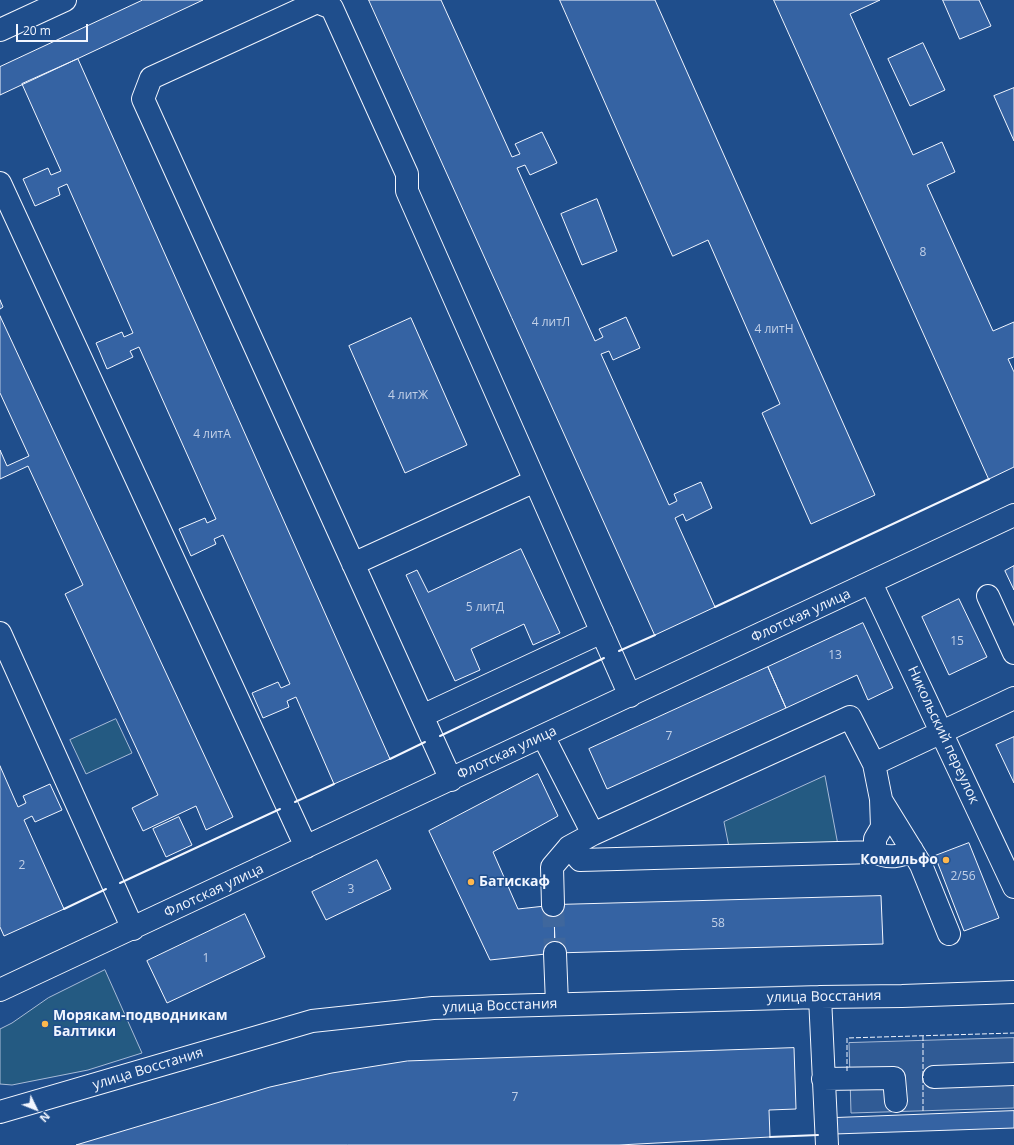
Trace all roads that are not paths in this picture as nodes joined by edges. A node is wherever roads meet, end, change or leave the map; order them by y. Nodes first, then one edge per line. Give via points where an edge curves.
1 (65, 0) edge
2 (0, 30) edge
3 (0, 183) edge
4 (535, 481) junction
5 (1014, 515) edge
6 (353, 564) junction
7 (871, 583) junction
8 (988, 596) dead end
9 (602, 632) junction
10 (0, 633) edge
11 (1013, 650) edge
12 (630, 696) junction
13 (1014, 698) edge
14 (422, 716) junction
15 (942, 732) junction
16 (543, 736) junction
17 (874, 764) junction
18 (450, 780) junction
19 (881, 799) junction
20 (593, 834) junction
21 (569, 846) junction
22 (306, 847) junction
23 (912, 850) junction
24 (876, 852) junction
25 (1014, 887) edge
26 (553, 905) tunnel mouth
27 (133, 929) junction
28 (949, 934) dead end
29 (555, 953) tunnel mouth
30 (0, 990) edge
31 (1014, 992) edge
32 (820, 997) junction
33 (557, 1004) junction
34 (1014, 1074) edge
35 (934, 1077) dead end
36 (824, 1079) junction
37 (48, 1099) junction
38 (896, 1101) dead end
39 (0, 1102) edge
40 (0, 1112) edge
41 (827, 1145) edge

1 - 2 street
3 - 22 street
4 - 6 street
4 - 6 street via 407,191 408,174 332,8 318,2 151,78 143,99
4 - 9 street
5 - 7 street, Флотская улица
6 - 14 street
7 - 12 street, Флотская улица
7 - 15 street, Никольский переулок
8 - 11 street
9 - 12 street
9 - 14 street
10 - 27 street
12 - 16 street, Флотская улица
13 - 15 street
14 - 18 street
15 - 17 street
15 - 25 street, Никольский переулок
16 - 18 street, Флотская улица
16 - 20 street
17 - 19 street
17 - 20 street via 850,717
18 - 22 street, Флотская улица
19 - 23 street
19 - 24 street via 882,827 875,838
20 - 21 street
21 - 24 street via 580,860
21 - 26 street via 552,868
22 - 27 street, Флотская улица
23 - 24 street via 903,856 884,856
23 - 28 street via 921,865
27 - 30 street, Флотская улица via 25,976
29 - 33 street
31 - 32 street, улица Восстания
32 - 33 street, улица Восстания
32 - 36 street
33 - 37 street, улица Восстания via 433,1008 312,1021
34 - 35 street
36 - 38 street via 894,1078
36 - 41 street
37 - 39 street
37 - 40 street, улица Восстания

